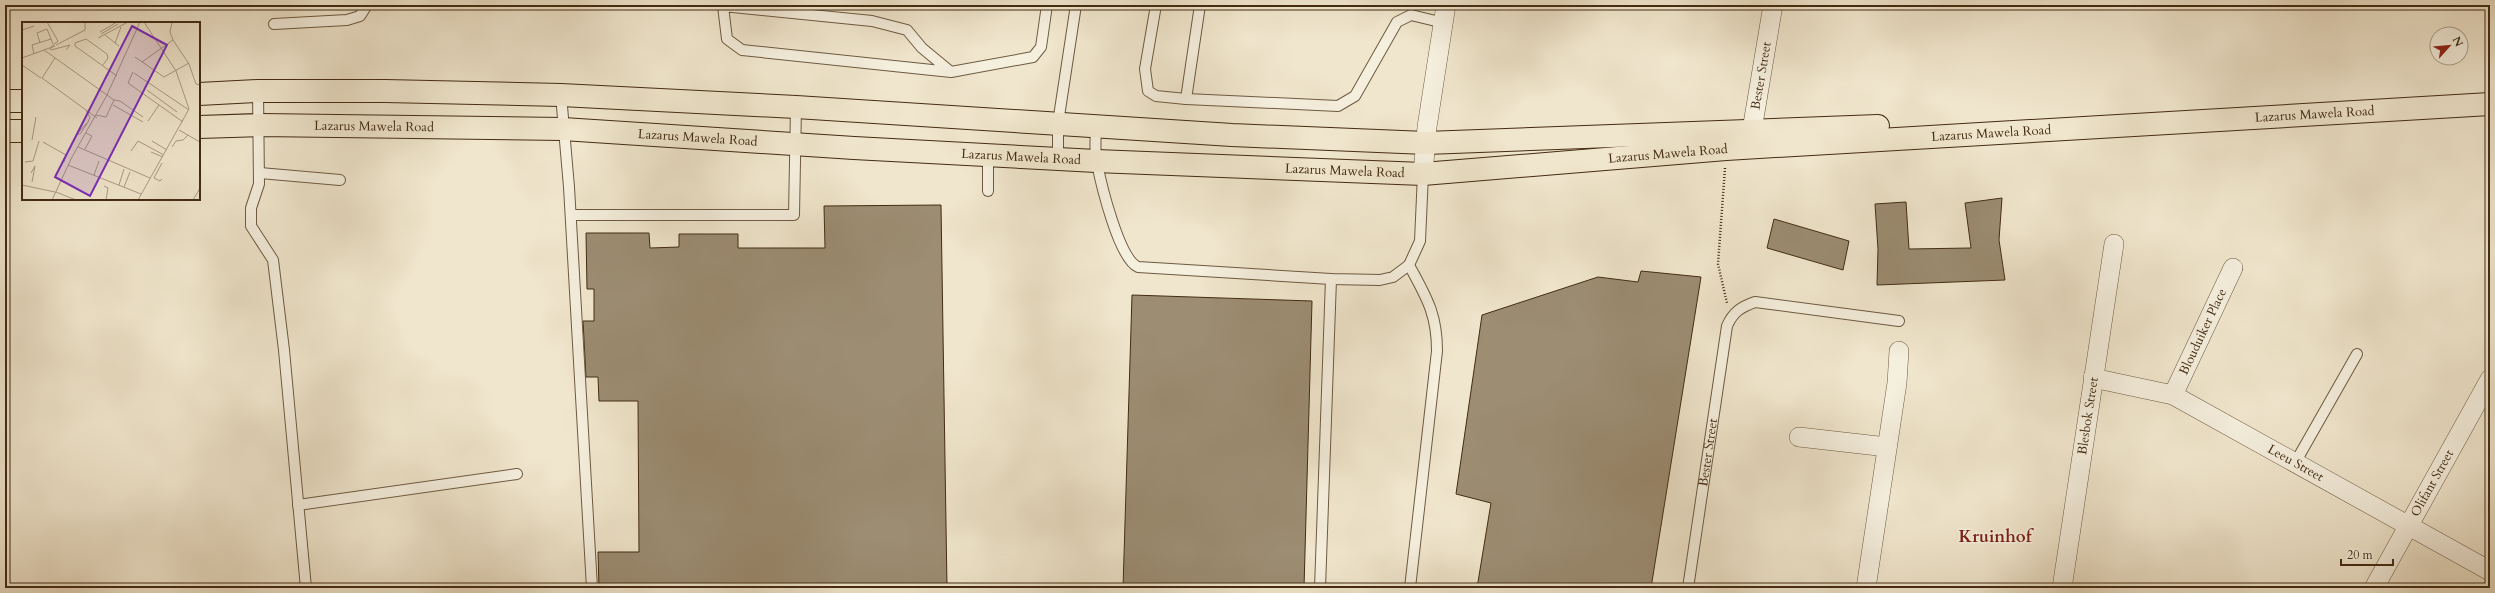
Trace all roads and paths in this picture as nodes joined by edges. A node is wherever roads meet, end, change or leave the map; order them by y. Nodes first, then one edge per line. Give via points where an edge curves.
1 (367, 5) edge
2 (1047, 5) edge
3 (1076, 5) edge
4 (1156, 5) edge
5 (1200, 5) edge
6 (1773, 5) edge
7 (1445, 14) edge
8 (274, 24) dead end
9 (951, 72) junction
10 (2490, 89) edge
11 (258, 91) junction
12 (200, 94) edge
13 (561, 95) junction
14 (1186, 99) junction
15 (22, 100) edge
16 (5, 101) edge
17 (2490, 104) edge
18 (796, 107) junction
19 (1058, 124) junction
20 (260, 125) junction
21 (1096, 125) junction
22 (200, 127) edge
23 (563, 129) junction
24 (5, 131) edge
25 (22, 131) edge
26 (1753, 139) junction
27 (794, 143) junction
28 (1426, 143) junction
29 (1726, 149) junction
30 (988, 155) junction
31 (1058, 159) junction
32 (1096, 161) junction
33 (260, 173) junction
34 (1424, 174) junction
35 (340, 180) dead end
36 (988, 191) dead end
37 (571, 215) junction
38 (2114, 244) dead end
39 (1409, 265) junction
40 (2233, 268) dead end
41 (1331, 279) junction
42 (1730, 317) junction
43 (1899, 321) dead end
44 (1899, 351) dead end
45 (2357, 354) dead end
46 (2093, 378) junction
47 (2490, 379) edge
48 (2173, 395) junction
49 (1799, 437) dead end
50 (1887, 447) junction
51 (2295, 463) junction
52 (517, 474) dead end
53 (298, 505) junction
54 (2407, 525) junction
55 (2490, 571) edge
56 (306, 588) edge
57 (592, 588) edge
58 (1320, 588) edge
59 (1410, 588) edge
60 (1688, 588) edge
61 (1866, 588) edge
62 (2062, 588) edge
63 (2374, 588) edge

1 - 8 lane via 360,16 347,20
2 - 9 lane via 1041,47 1033,57
3 - 19 lane
4 - 14 lane via 1145,69 1148,90 1156,96
5 - 14 lane
6 - 26 street, Bester Street
7 - 14 lane via 1411,15 1397,22 1355,96 1338,106
7 - 28 street
9 - 9 lane via 742,50 727,39 723,6 872,21 907,30 922,48
10 - 26 main road, Lazarus Mawela Road via 1892,126
11 - 12 main road, Lazarus Mawela Road
11 - 13 main road, Lazarus Mawela Road
11 - 20 lane
13 - 18 main road, Lazarus Mawela Road
13 - 23 lane
15 - 16 main road
17 - 26 main road, Lazarus Mawela Road
18 - 19 main road, Lazarus Mawela Road
18 - 27 lane
19 - 21 main road, Lazarus Mawela Road
19 - 31 lane
20 - 22 main road, Lazarus Mawela Road
20 - 23 main road, Lazarus Mawela Road
20 - 33 lane
21 - 28 main road, Lazarus Mawela Road via 1232,135
21 - 32 lane
23 - 27 main road, Lazarus Mawela Road
23 - 37 lane
24 - 25 main road
26 - 28 main road, Lazarus Mawela Road
26 - 29 main road, Lazarus Mawela Road
27 - 30 main road, Lazarus Mawela Road
27 - 37 lane via 794,215
28 - 34 street
29 - 34 main road, Lazarus Mawela Road
29 - 42 path via 1718,264
30 - 31 main road, Lazarus Mawela Road
30 - 36 lane
31 - 32 main road, Lazarus Mawela Road
32 - 34 main road, Lazarus Mawela Road
32 - 41 lane via 1119,240 1132,265
33 - 35 lane
33 - 53 lane via 260,184 251,208 251,226 273,260
34 - 39 lane via 1420,241
37 - 57 lane
38 - 46 street, Blesbok Street
39 - 41 lane via 1393,277 1380,280
39 - 59 lane via 1433,312 1437,329 1437,351
40 - 48 street, Blouduiker Place
41 - 58 lane
42 - 43 lane via 1737,310 1755,302
42 - 60 lane, Bester Street
44 - 50 street
45 - 51 lane
46 - 48 street, Leeu Street
46 - 62 street, Blesbok Street
47 - 54 street, Olifant Street
48 - 51 street, Leeu Street
49 - 50 street
50 - 61 street
51 - 54 street, Leeu Street
52 - 53 lane
53 - 56 lane
54 - 55 street, Leeu Street
54 - 63 street, Olifant Street

